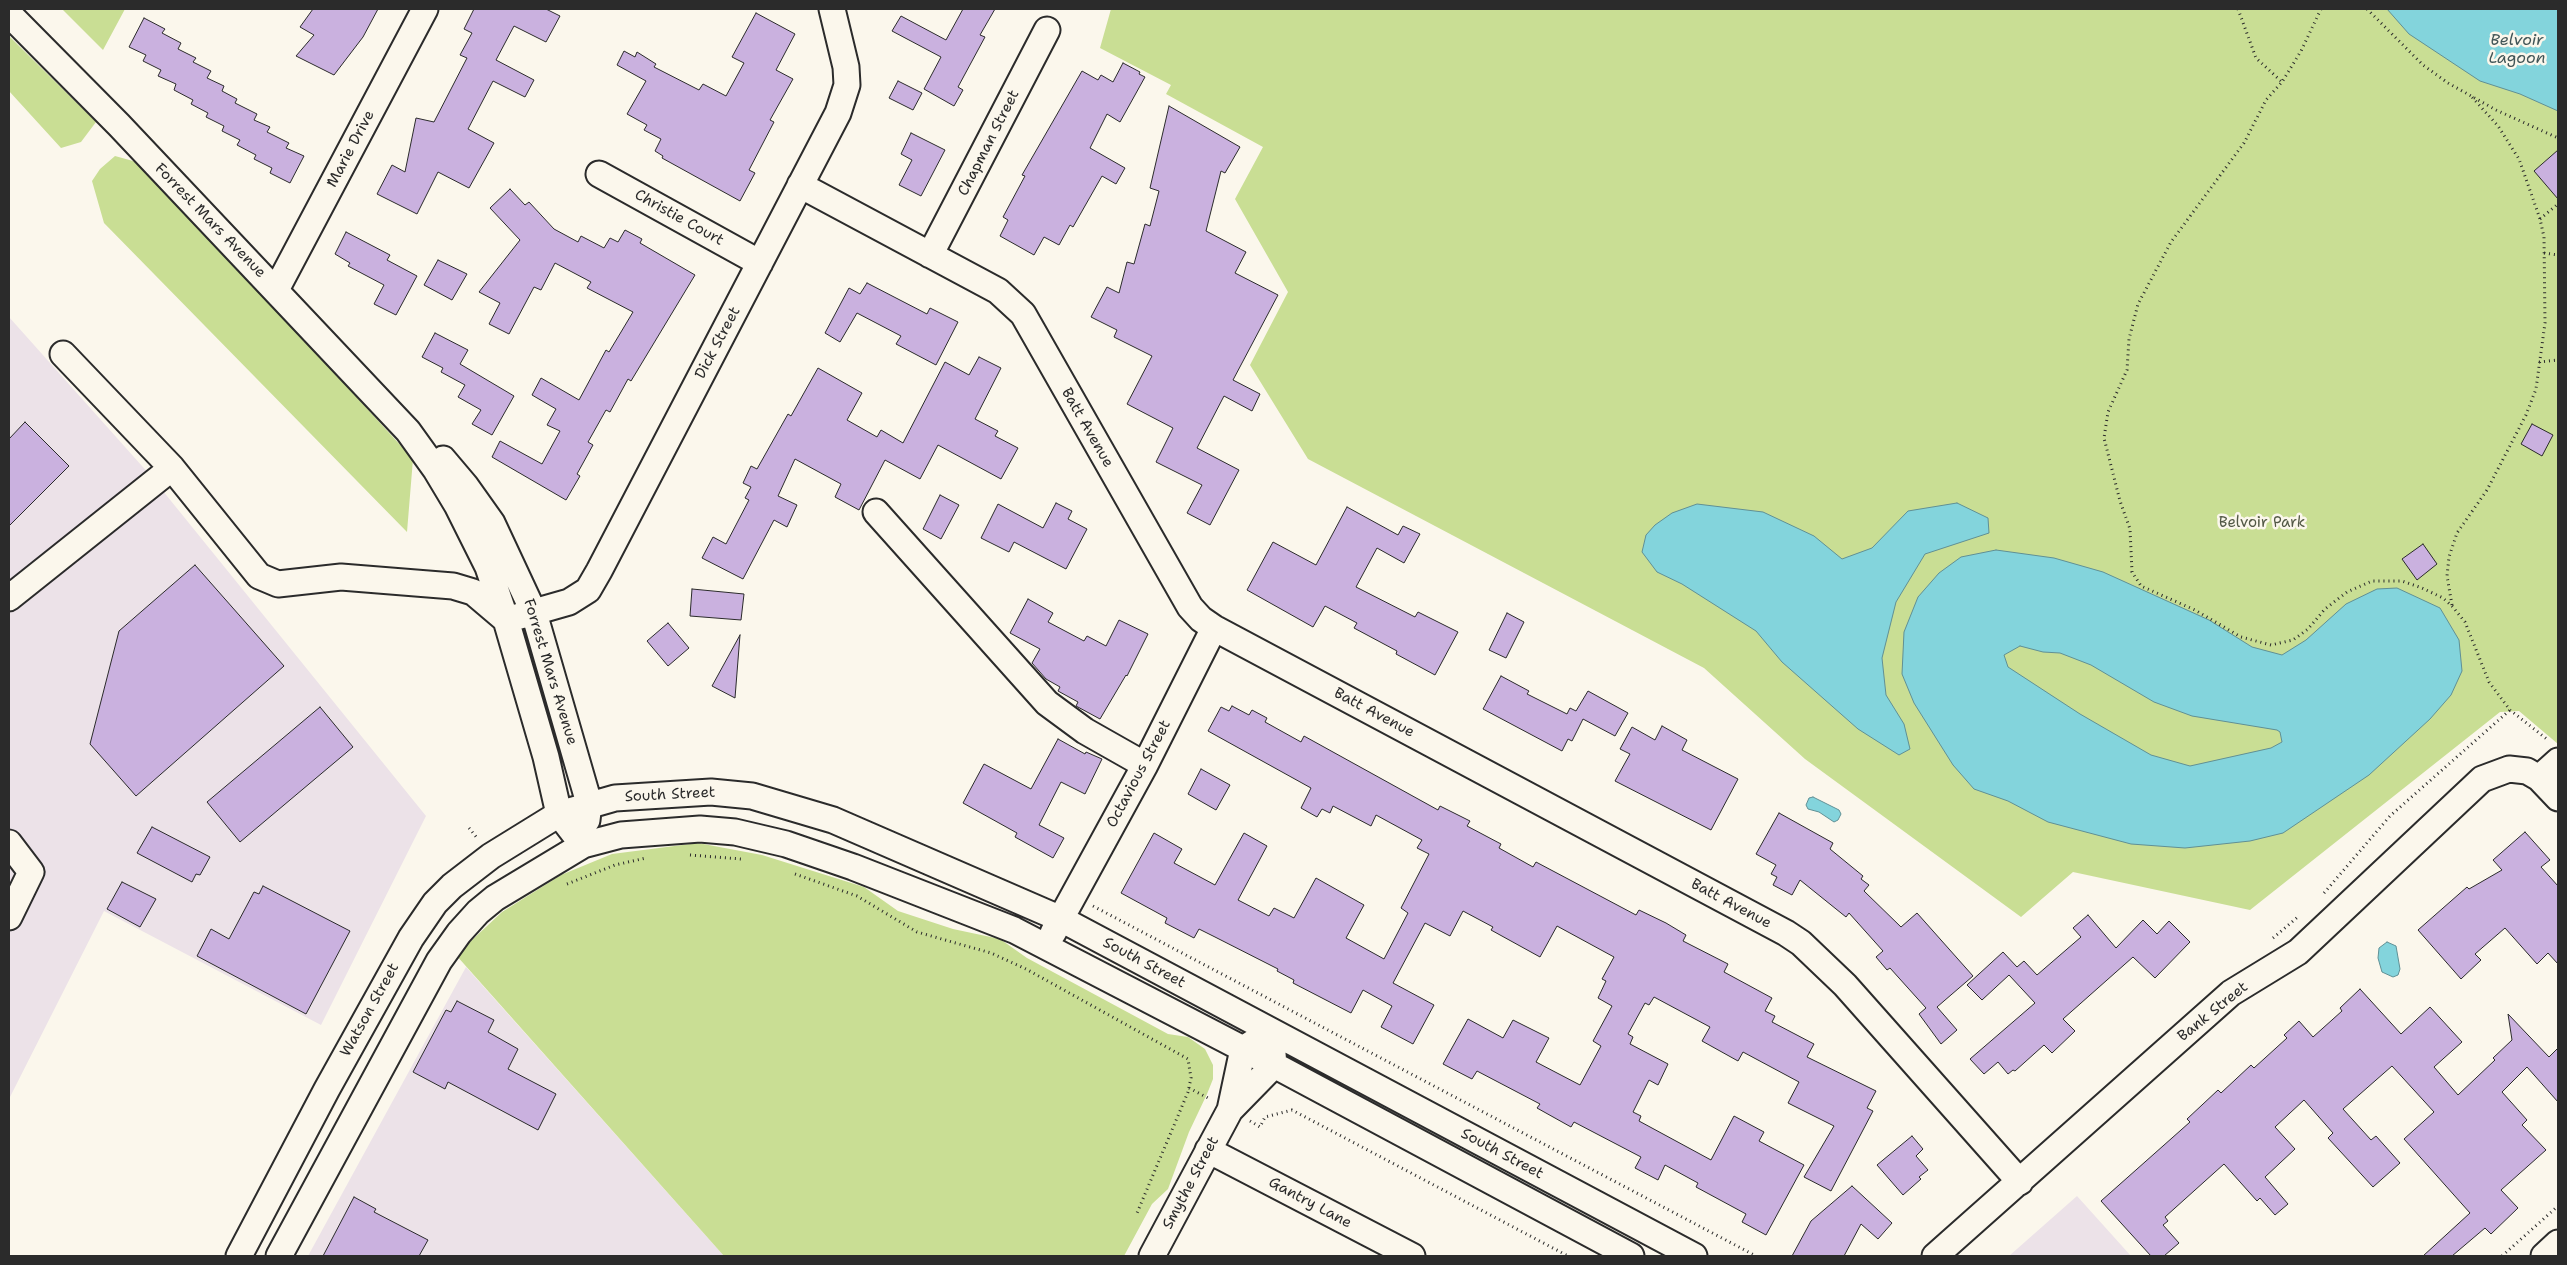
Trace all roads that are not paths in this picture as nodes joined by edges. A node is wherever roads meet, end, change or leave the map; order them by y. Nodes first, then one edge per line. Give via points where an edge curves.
1 (425, 9) edge
2 (832, 9) edge
3 (9, 14) edge
4 (1047, 30) dead end
5 (600, 174) dead end
6 (800, 186) junction
7 (930, 255) junction
8 (760, 263) junction
9 (276, 290) junction
10 (63, 354) dead end
11 (408, 431) junction
12 (172, 468) junction
13 (876, 512) dead end
14 (9, 598) edge
15 (534, 613) junction
16 (506, 620) junction
17 (1214, 628) junction
18 (2555, 753) edge
19 (1145, 764) junction
20 (2539, 778) junction
21 (2558, 798) edge
22 (589, 804) junction
23 (559, 814) junction
24 (9, 843) edge
25 (583, 845) junction
26 (9, 917) edge
27 (1061, 919) junction
28 (411, 938) junction
29 (1045, 946) junction
30 (439, 961) junction
31 (1271, 1030) junction
32 (1243, 1049) junction
33 (1274, 1065) junction
34 (327, 1090) junction
35 (361, 1103) junction
36 (1230, 1110) junction
37 (1208, 1150) junction
38 (2020, 1182) junction
39 (2558, 1243) edge
40 (1940, 1253) edge
41 (239, 1256) edge
42 (279, 1256) edge
43 (1152, 1256) edge
44 (1412, 1256) edge
45 (1631, 1256) edge
46 (1694, 1256) edge
47 (2544, 1256) edge

1 - 9 street, Marie Drive
2 - 6 street, Dick Street via 846,67 847,85 838,113
3 - 9 street, Forrest Mars Avenue
4 - 7 street, Chapman Street
5 - 8 street, Christie Court
6 - 7 street, Batt Avenue
6 - 8 street, Dick Street
7 - 17 street, Batt Avenue via 998,291 1023,314 1190,607
8 - 15 street, Dick Street via 588,590 569,602
9 - 11 street, Forrest Mars Avenue
10 - 12 street
11 - 15 street, Forrest Mars Avenue via 450,466 480,504 500,537
11 - 16 street, Forrest Mars Avenue via 445,484 479,546
12 - 14 street
12 - 16 street via 259,576 278,584 341,577 453,586 473,592
13 - 19 street via 1047,703 1085,731
15 - 16 street, Dick Street
15 - 22 street, Forrest Mars Avenue
16 - 23 street, Forrest Mars Avenue
17 - 19 street, Octavious Street
17 - 38 street, Batt Avenue via 1801,943 1846,985
18 - 20 street
19 - 27 street, Octavious Street
20 - 21 street
20 - 38 street, Bank Street via 2527,771 2508,769 2482,779 2298,952 2231,993
22 - 23 street, South Street
22 - 25 street
22 - 27 street, South Street via 671,793 752,796 833,820
23 - 25 street
23 - 28 street, Watson Street via 485,860 452,886 435,903
24 - 26 street via 31,872
25 - 29 street, South Street via 621,835 662,830 735,832 786,844 853,867
25 - 30 street via 494,898 459,933
27 - 29 street, Octavious Street
27 - 31 street, South Street
28 - 30 street
28 - 34 street, Watson Street
29 - 32 street, South Street
30 - 35 street
31 - 32 street
31 - 33 street
31 - 46 street, South Street
32 - 33 street, South Street
32 - 36 street, Smythe Street
33 - 36 street, Smythe Street
33 - 45 street, South Street
34 - 35 street
34 - 41 street, Watson Street
35 - 42 street
36 - 37 street, Smythe Street
37 - 43 street, Smythe Street
37 - 44 street, Gantry Lane
38 - 40 street, Bank Street
39 - 47 street

